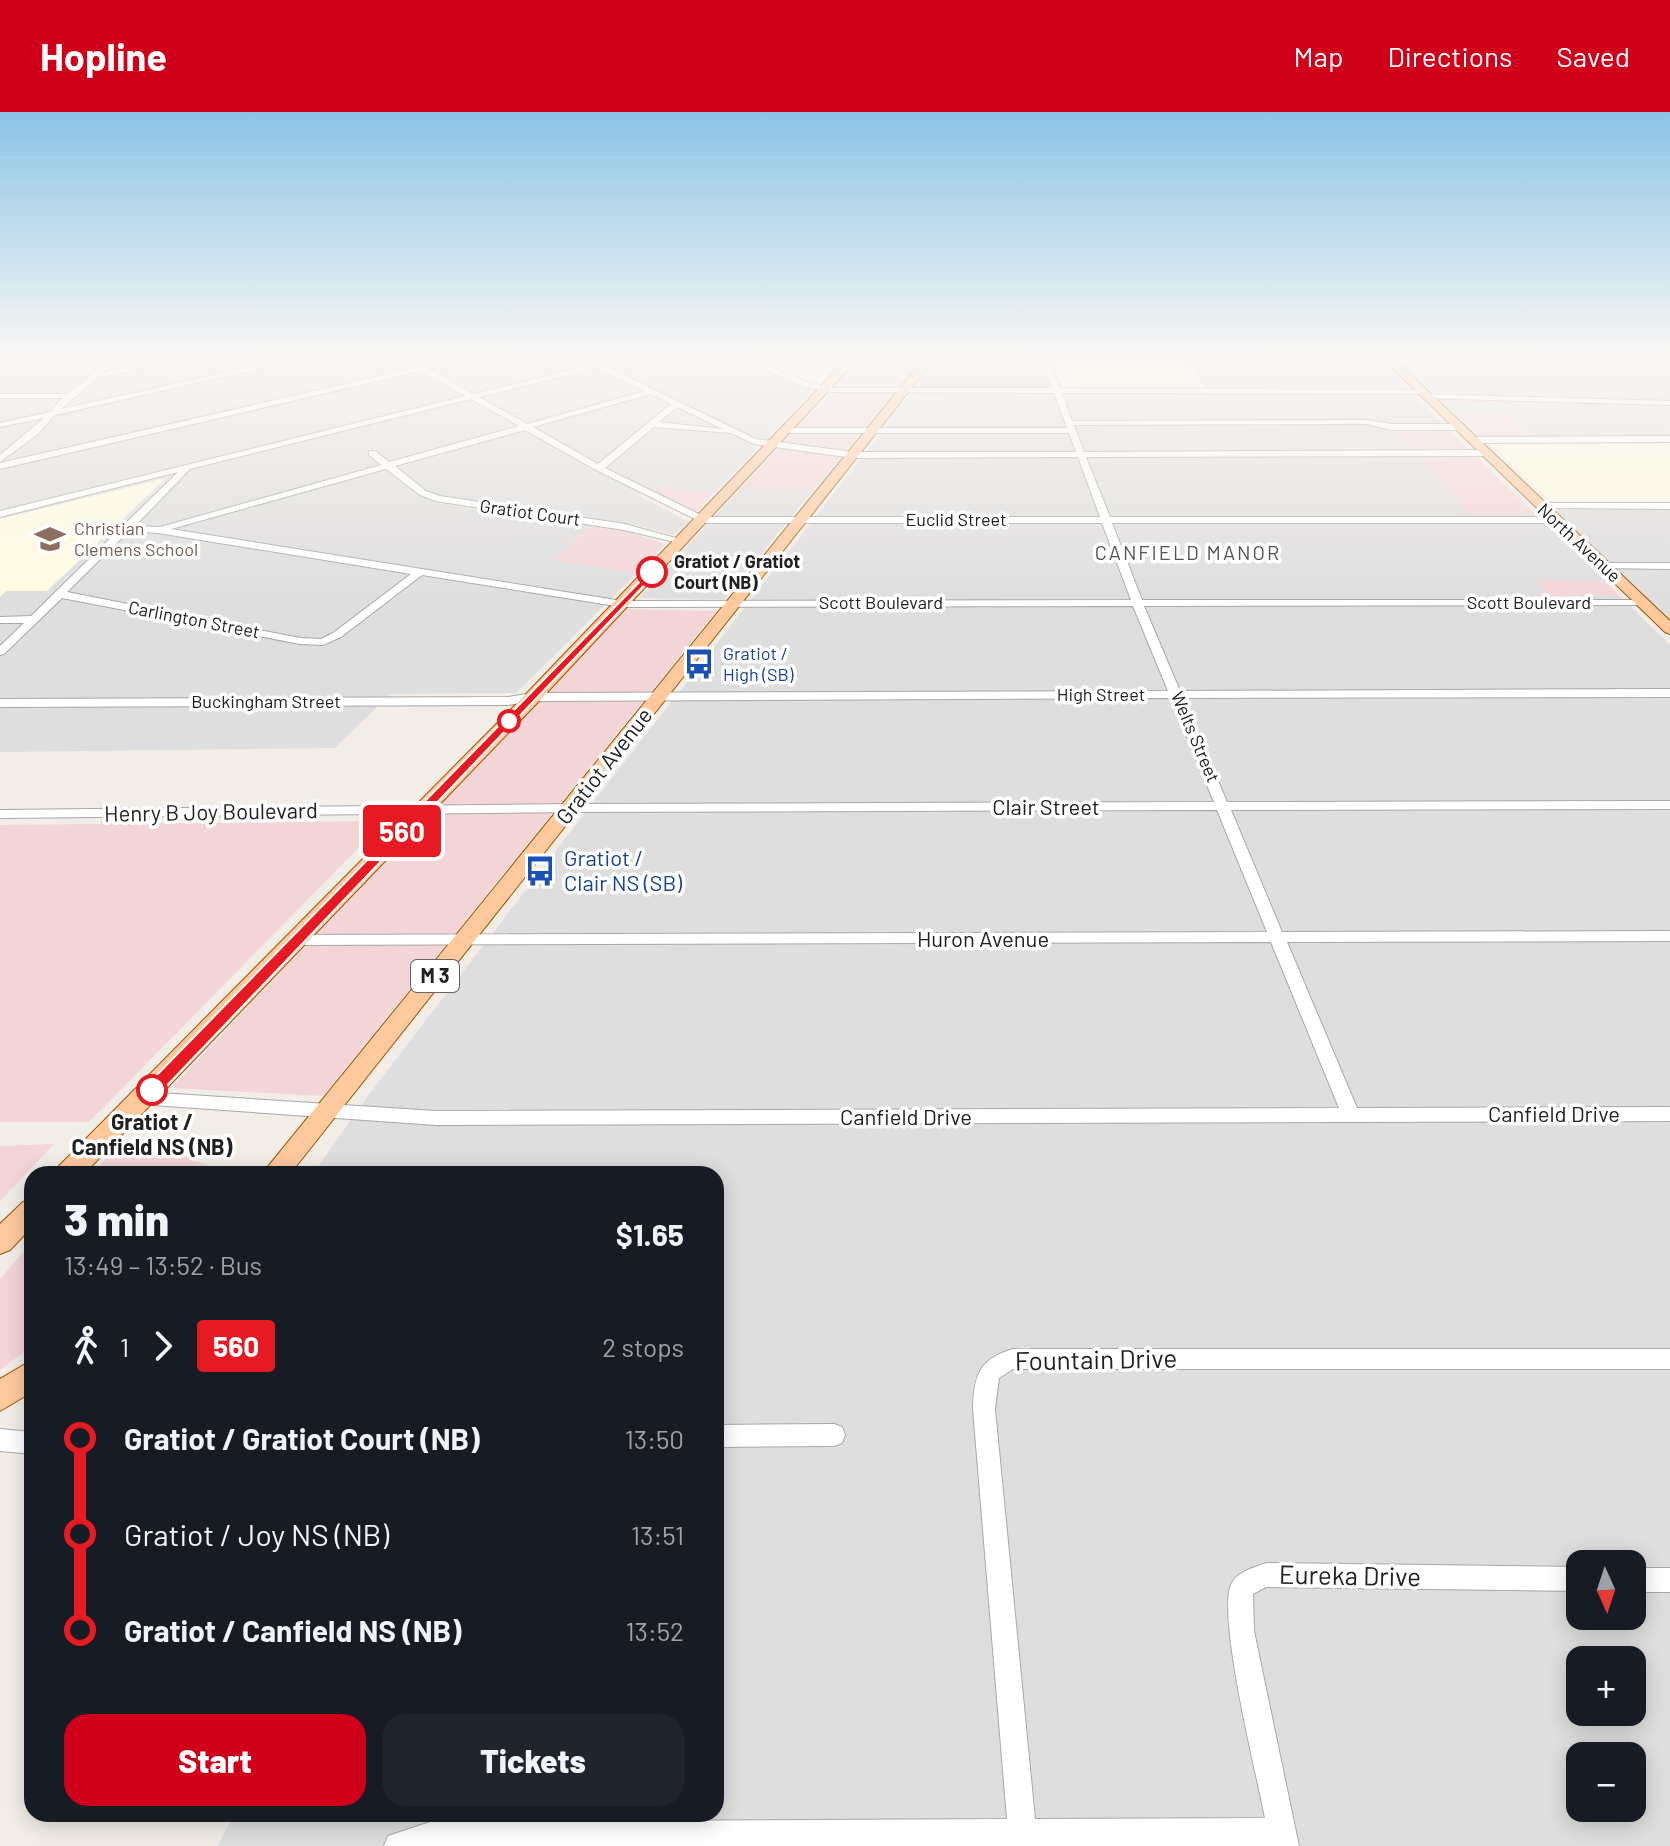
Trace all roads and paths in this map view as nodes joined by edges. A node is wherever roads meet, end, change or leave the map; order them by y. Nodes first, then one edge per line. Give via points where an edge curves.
1 (29, 437) edge
2 (127, 437) edge
3 (315, 437) edge
4 (483, 437) edge
5 (544, 437) edge
6 (636, 437) edge
7 (749, 437) edge
8 (781, 437) edge
9 (869, 437) edge
10 (1075, 437) edge
11 (1468, 437) edge
12 (1670, 439) edge
13 (1471, 440) junction
14 (773, 445) junction
15 (372, 453) dead end
16 (1081, 453) junction
17 (1485, 453) junction
18 (853, 455) junction
19 (0, 459) edge
20 (0, 466) edge
21 (388, 467) junction
22 (599, 468) junction
23 (188, 469) junction
24 (1540, 506) junction
25 (1670, 506) edge
26 (0, 514) edge
27 (1108, 519) junction
28 (703, 520) junction
29 (803, 520) junction
30 (1554, 520) junction
31 (127, 528) junction
32 (158, 530) junction
33 (679, 542) junction
34 (1604, 566) junction
35 (1670, 566) edge
36 (420, 572) junction
37 (59, 594) junction
38 (1138, 602) junction
39 (1641, 602) junction
40 (622, 604) junction
41 (732, 604) junction
42 (33, 619) junction
43 (0, 620) edge
44 (1670, 629) edge
45 (0, 652) edge
46 (1670, 693) edge
47 (1177, 695) junction
48 (659, 696) junction
49 (533, 697) junction
50 (0, 703) edge
51 (1670, 805) edge
52 (1224, 806) junction
53 (571, 808) junction
54 (423, 810) junction
55 (0, 814) edge
56 (1670, 936) edge
57 (1278, 938) junction
58 (296, 940) junction
59 (464, 940) junction
60 (144, 1099) junction
61 (327, 1111) junction
62 (1670, 1114) edge
63 (1351, 1115) junction
64 (76, 1166) edge
65 (282, 1166) edge
66 (24, 1218) edge
67 (0, 1242) edge
68 (1670, 1359) edge
69 (24, 1380) edge
70 (0, 1397) edge
71 (834, 1435) dead end
72 (724, 1436) edge
73 (0, 1440) edge
74 (24, 1442) edge
75 (1566, 1579) edge
76 (1646, 1580) edge
77 (1670, 1580) edge
78 (1022, 1832) junction
79 (1284, 1839) edge
80 (398, 1846) edge

1 - 19 street
2 - 20 street
3 - 23 street
4 - 21 street
5 - 22 street, Euclid Street
6 - 22 street
7 - 14 street
8 - 14 main road
9 - 18 main road, Gratiot Avenue / M 3
10 - 16 street, Welts Street
11 - 13 main road, North Avenue
12 - 13 street
13 - 17 main road, North Avenue
14 - 18 street
14 - 28 main road
15 - 21 street, Gratiot Court
16 - 17 street
16 - 18 street
16 - 27 street, Welts Street
17 - 24 main road, North Avenue
18 - 29 main road, Gratiot Avenue / M 3
21 - 32 street
21 - 33 street, Gratiot Court via 438,499 625,527
22 - 28 street, Euclid Street
23 - 26 street
23 - 31 street
24 - 25 street
24 - 30 main road, North Avenue
27 - 29 street, Euclid Street
27 - 30 street, Euclid Street
27 - 38 street, Welts Street
28 - 29 street, Euclid Street
28 - 33 main road
29 - 41 main road, Gratiot Avenue / M 3
30 - 34 main road, North Avenue
31 - 32 street, Scott Boulevard
31 - 37 street
32 - 36 street, Scott Boulevard
33 - 40 main road
34 - 35 street
34 - 39 main road, North Avenue
36 - 37 street, Carlington Street via 329,639 300,641
36 - 40 street, Scott Boulevard
37 - 42 street
38 - 39 street, Scott Boulevard
38 - 41 street, Scott Boulevard
38 - 47 street, Welts Street
39 - 44 main road, North Avenue
40 - 41 street, Scott Boulevard
40 - 49 main road
41 - 48 main road, Gratiot Avenue / M 3
42 - 43 street
42 - 45 street
46 - 47 street, High Street
47 - 48 street, High Street
47 - 52 street, Welts Street
48 - 49 street, High Street
48 - 53 main road, Gratiot Avenue / M 3
49 - 50 street, Buckingham Street
49 - 54 main road
51 - 52 street, Clair Street
52 - 53 street, Clair Street
52 - 57 street, Welts Street
53 - 54 street, Clair Street
53 - 59 main road, Gratiot Avenue / M 3
54 - 55 street, Henry B Joy Boulevard
54 - 58 main road
56 - 57 street, Huron Avenue
57 - 59 street, Huron Avenue
57 - 63 street, Welts Street
58 - 59 street, Huron Avenue
58 - 60 main road
59 - 61 main road, Gratiot Avenue / M 3
60 - 61 street, Canfield Drive
60 - 64 main road
61 - 63 street, Canfield Drive via 436,1118
61 - 65 main road, Gratiot Avenue / M 3
62 - 63 street, Canfield Drive
66 - 67 main road
68 - 78 street, Fountain Drive via 1013,1359 995,1365 986,1380 984,1409
69 - 70 main road
71 - 72 street
73 - 74 street
75 - 79 street, Eureka Drive via 1266,1575 1247,1583 1241,1590 1241,1631
76 - 77 street
78 - 79 street
78 - 80 street via 430,1836

